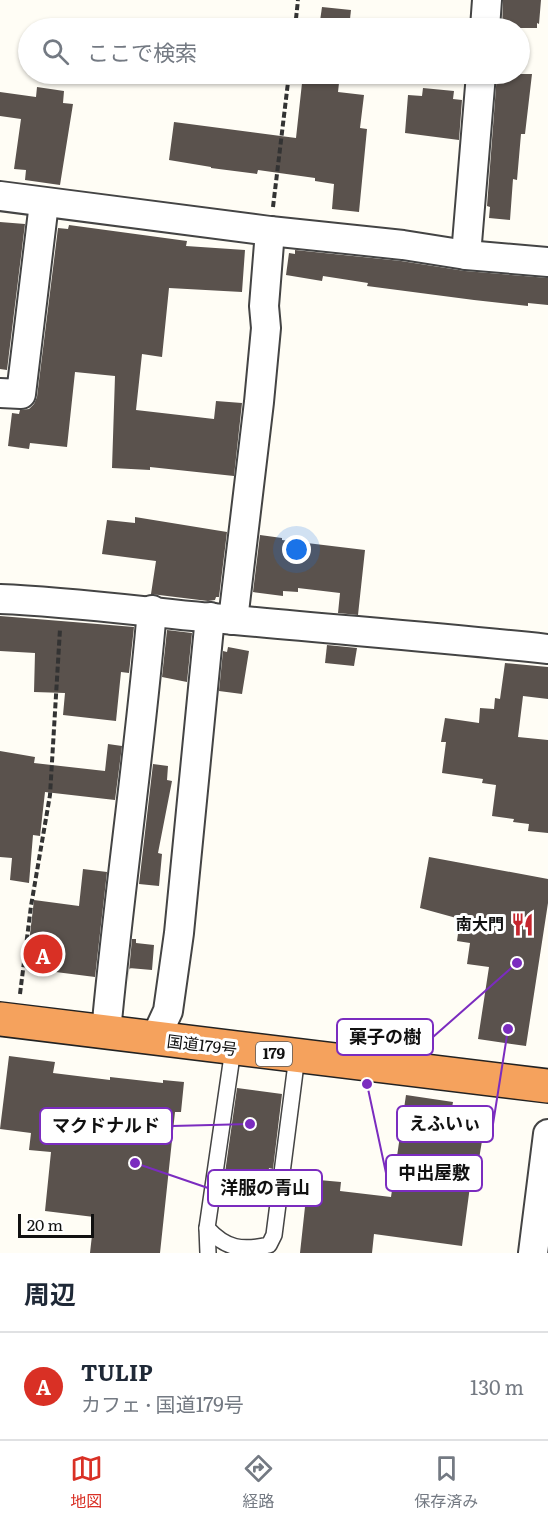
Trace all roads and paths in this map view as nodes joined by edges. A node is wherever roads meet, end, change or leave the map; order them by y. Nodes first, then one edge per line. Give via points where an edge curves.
1 (298, 0) edge
2 (487, 0) edge
3 (296, 18) edge
4 (486, 18) edge
5 (288, 84) edge
6 (480, 84) edge
7 (0, 196) edge
8 (44, 203) junction
9 (270, 231) junction
10 (466, 255) junction
11 (548, 262) edge
12 (0, 393) edge
13 (0, 599) edge
14 (61, 601) junction
15 (152, 610) junction
16 (221, 619) junction
17 (548, 649) edge
18 (8, 1020) edge
19 (106, 1032) junction
20 (156, 1039) junction
21 (233, 1049) junction
22 (297, 1056) junction
23 (548, 1086) edge
24 (548, 1134) edge
25 (207, 1228) junction
26 (267, 1249) edge
27 (208, 1253) edge
28 (533, 1253) edge

1 - 3 path
2 - 4 street
5 - 9 path
6 - 10 street
7 - 8 street
8 - 9 street
8 - 12 street via 21,394
9 - 10 street
9 - 16 street via 260,391
10 - 11 street
13 - 14 street
14 - 15 street
14 - 18 path via 50,795
15 - 16 street
15 - 19 street
16 - 17 street
16 - 20 street via 168,1011
18 - 19 highway, 国道179号 / 179
19 - 20 highway, 国道179号 / 179
20 - 21 highway, 国道179号 / 179
21 - 22 highway, 国道179号 / 179
21 - 25 lane
22 - 23 highway, 国道179号 / 179
22 - 26 lane via 273,1235
24 - 28 street
25 - 26 lane via 217,1239 232,1246
25 - 27 lane

